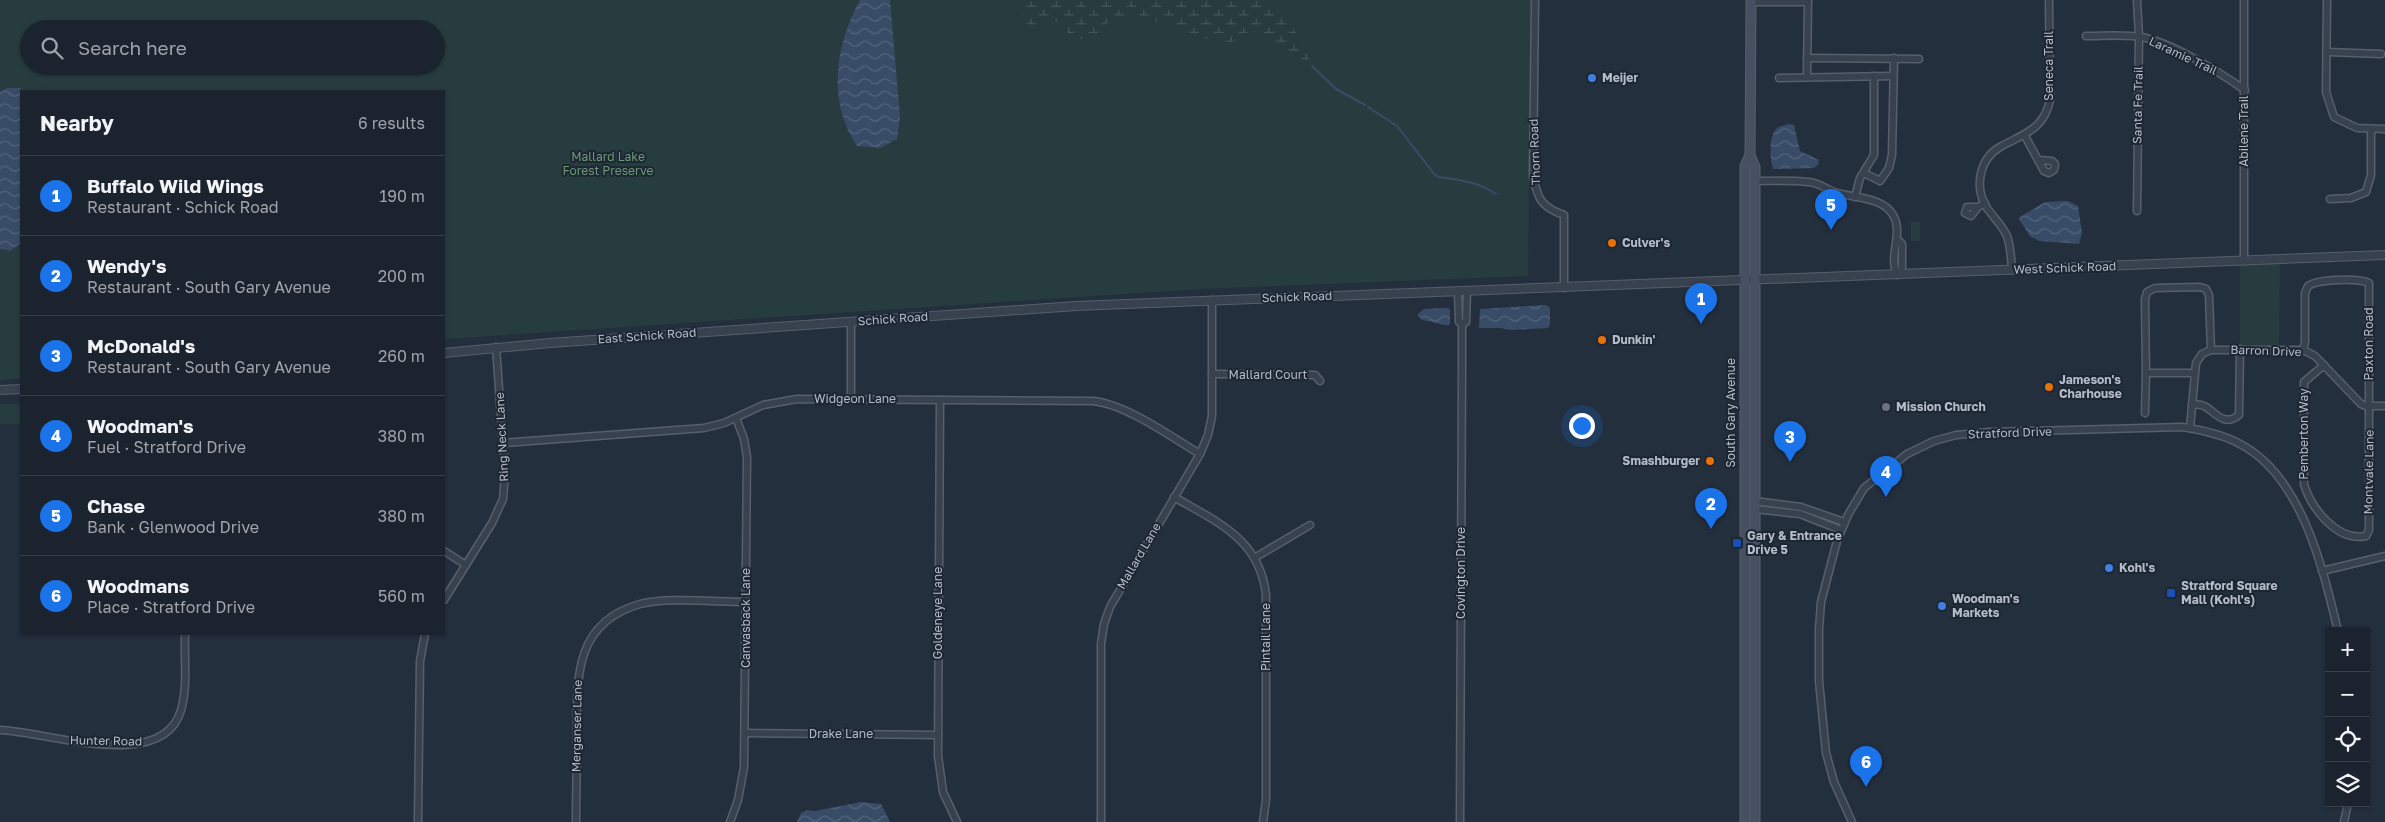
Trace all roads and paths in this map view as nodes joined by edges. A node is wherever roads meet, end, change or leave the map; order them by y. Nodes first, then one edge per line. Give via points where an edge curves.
1 (1535, 0) edge
2 (2049, 0) edge
3 (2137, 0) edge
4 (2244, 0) edge
5 (2327, 0) edge
6 (1751, 1) edge
7 (1808, 1) edge
8 (2086, 36) dead end
9 (2139, 36) junction
10 (2328, 52) junction
11 (2381, 54) dead end
12 (1807, 58) junction
13 (1894, 58) junction
14 (1919, 58) dead end
15 (1874, 76) junction
16 (1893, 76) junction
17 (1807, 77) junction
18 (1779, 78) dead end
19 (2244, 90) junction
20 (2371, 129) junction
21 (2385, 129) edge
22 (2025, 136) junction
23 (1750, 155) junction
24 (2040, 160) dead end
25 (1864, 173) junction
26 (1755, 181) junction
27 (1855, 197) junction
28 (2330, 200) dead end
29 (2137, 211) dead end
30 (2385, 255) edge
31 (2244, 261) junction
32 (2012, 270) junction
33 (1897, 275) junction
34 (1745, 281) junction
35 (1755, 281) junction
36 (1564, 288) junction
37 (1458, 292) junction
38 (1467, 292) junction
39 (1212, 300) junction
40 (850, 322) junction
41 (1462, 324) junction
42 (496, 347) junction
43 (2240, 349) junction
44 (2211, 350) junction
45 (2303, 350) junction
46 (445, 353) edge
47 (2324, 365) junction
48 (2146, 373) junction
49 (2194, 373) junction
50 (1212, 374) junction
51 (1320, 381) dead end
52 (20, 389) edge
53 (0, 390) edge
54 (851, 399) junction
55 (940, 400) junction
56 (2192, 404) junction
57 (2370, 406) junction
58 (2385, 406) edge
59 (2145, 413) dead end
60 (736, 418) junction
61 (2190, 428) junction
62 (503, 443) junction
63 (1200, 454) junction
64 (1174, 497) junction
65 (1754, 505) junction
66 (1844, 522) junction
67 (1310, 525) dead end
68 (1841, 530) junction
69 (2366, 536) joint
70 (445, 551) edge
71 (2385, 556) edge
72 (1256, 557) junction
73 (466, 565) junction
74 (2322, 571) junction
75 (445, 598) edge
76 (746, 602) junction
77 (2337, 627) edge
78 (185, 635) edge
79 (425, 635) edge
80 (0, 730) edge
81 (744, 733) junction
82 (938, 735) junction
83 (2347, 807) edge
84 (731, 820) edge
85 (418, 822) edge
86 (576, 822) edge
87 (957, 822) edge
88 (1101, 822) edge
89 (1263, 822) edge
90 (1460, 822) edge
91 (1745, 822) edge
92 (1755, 822) edge
93 (1852, 822) edge
94 (2344, 822) edge

1 - 36 street, Thorn Road via 1533,177 1538,199 1552,211 1564,215
2 - 22 street, Seneca Trail via 2050,100 2044,119
3 - 9 street, Santa Fe Trail
4 - 19 street, Abilene Trail
5 - 10 street
6 - 7 street
6 - 23 main road, South Gary Avenue
7 - 12 street
8 - 9 street, Laramie Trail
9 - 19 street, Laramie Trail via 2156,41
9 - 29 street, Santa Fe Trail
10 - 11 street
10 - 20 street via 2326,92 2334,117 2350,126
12 - 13 street
12 - 17 street
13 - 14 street
13 - 16 street
15 - 16 street
15 - 17 street
15 - 25 street via 1874,156
16 - 25 street via 1889,168 1880,181
17 - 18 street
19 - 31 street, Abilene Trail
20 - 21 street
20 - 28 street via 2371,175 2366,192 2351,198
22 - 24 street
22 - 32 street, Seneca Trail via 1992,151 1981,172 1982,205 1997,219 2007,237
23 - 26 main road, South Gary Avenue via 1755,167
23 - 34 main road, South Gary Avenue via 1745,166
25 - 27 street
26 - 27 street via 1810,182
26 - 35 main road, South Gary Avenue
27 - 33 street via 1883,206 1893,215 1897,239 1894,268
30 - 31 street, West Schick Road
31 - 32 street, West Schick Road
32 - 33 street, West Schick Road
33 - 35 street, West Schick Road
34 - 35 street, West Schick Road
34 - 36 street, Schick Road
34 - 91 main road, South Gary Avenue
35 - 65 main road, South Gary Avenue
36 - 38 street, Schick Road
37 - 38 street, Schick Road
37 - 39 street, Schick Road
37 - 41 street, Covington Drive via 1458,322
38 - 41 street, Covington Drive via 1466,322
39 - 40 street, Schick Road
39 - 50 street, Mallard Lane
40 - 42 street, East Schick Road
40 - 54 street
41 - 90 street, Covington Drive
42 - 46 street, East Schick Road
42 - 62 street, Ring Neck Lane
43 - 44 street, Barron Drive
43 - 45 street, Barron Drive
43 - 56 street via 2239,415 2219,418 2205,406
44 - 48 street via 2206,289 2155,288 2147,292 2145,299
44 - 49 street via 2198,359
45 - 47 street, Barron Drive
45 - 57 street, Paxton Road via 2308,286 2319,282 2360,280 2369,283
47 - 57 street, Barron Drive via 2361,404
47 - 69 street, Pemberton Way via 2304,382 2304,484 2308,497 2328,522 2346,534 2358,538
48 - 49 street
48 - 59 street
49 - 56 street
50 - 51 street, Mallard Court via 1315,375
50 - 63 street, Mallard Lane via 1212,416
52 - 53 street
54 - 55 street, Widgeon Lane
54 - 60 street, Widgeon Lane via 783,400 763,404
55 - 63 street, Widgeon Lane via 1102,402 1124,410
55 - 82 street, Goldeneye Lane
56 - 61 street
57 - 58 street
57 - 69 street, Montvale Lane via 2369,530
60 - 62 street, Widgeon Lane via 704,428
60 - 76 street, Canvasback Lane via 747,457
61 - 66 street, Stratford Drive via 1977,433 1934,441 1893,463 1864,488
61 - 74 street, Stratford Drive via 2241,444 2272,468 2297,506
62 - 73 street, Ring Neck Lane via 503,499 492,524
63 - 64 street, Mallard Lane
64 - 72 street, Pintail Lane via 1233,532
64 - 88 street, Mallard Lane via 1110,607 1104,624 1101,644
65 - 66 street via 1801,507
65 - 68 street via 1800,514
65 - 92 main road, South Gary Avenue
66 - 68 street, Stratford Drive
67 - 72 street
68 - 93 street, Stratford Drive via 1821,602 1819,681 1828,760
70 - 73 street
71 - 74 street
72 - 89 street, Pintail Lane via 1264,577 1266,595 1266,800
73 - 75 street, Ring Neck Lane
74 - 77 street, Stratford Drive
76 - 81 street, Canvasback Lane
76 - 86 street, Merganser Lane via 641,604 612,618 595,635 584,653 577,679
78 - 80 street, Hunter Road via 182,709 174,725 152,741 85,743
79 - 85 street via 420,661
81 - 82 street, Drake Lane
81 - 84 street, Canvasback Lane via 742,785
82 - 87 street, Goldeneye Lane via 939,775
83 - 94 street

